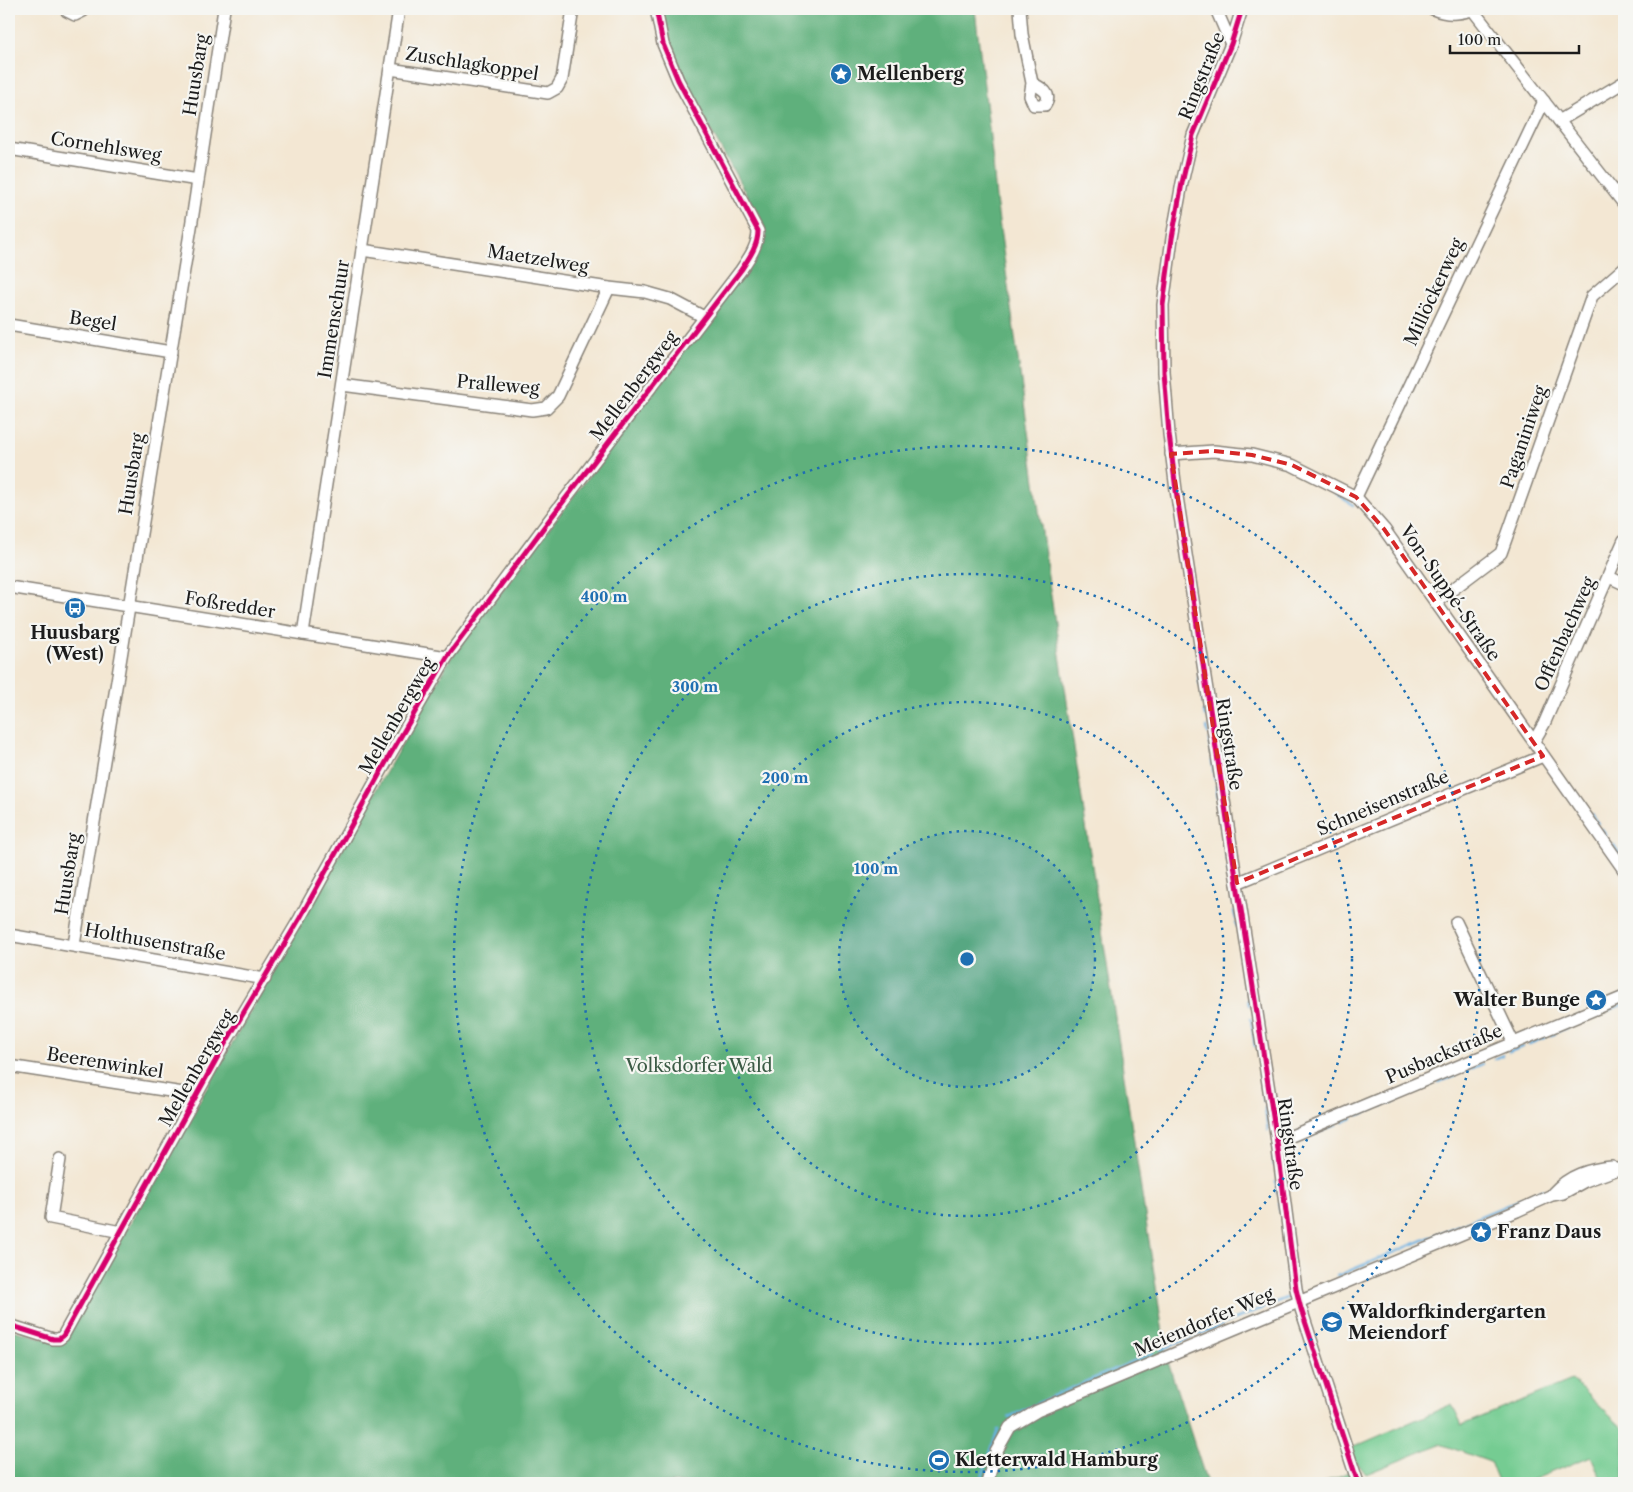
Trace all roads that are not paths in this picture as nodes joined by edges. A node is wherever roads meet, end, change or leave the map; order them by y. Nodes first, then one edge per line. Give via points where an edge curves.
1 (67, 9) edge
2 (83, 9) edge
3 (224, 9) edge
4 (400, 9) edge
5 (573, 9) edge
6 (656, 9) edge
7 (1020, 9) edge
8 (1216, 9) edge
9 (1242, 9) edge
10 (1434, 9) edge
11 (1472, 9) edge
12 (1231, 44) junction
13 (390, 69) junction
14 (1624, 82) edge
15 (1032, 83) dead end
16 (1544, 102) junction
17 (1559, 121) junction
18 (9, 149) edge
19 (198, 180) junction
20 (1624, 204) edge
21 (362, 250) junction
22 (1624, 268) edge
23 (609, 288) junction
24 (704, 317) junction
25 (9, 325) edge
26 (171, 352) junction
27 (342, 385) junction
28 (1171, 454) junction
29 (1356, 497) junction
30 (1624, 540) edge
31 (1609, 578) junction
32 (1624, 584) edge
33 (9, 587) edge
34 (1436, 602) junction
35 (128, 607) junction
36 (303, 634) junction
37 (447, 657) junction
38 (1534, 740) junction
39 (1543, 756) junction
40 (1624, 870) edge
41 (1237, 883) junction
42 (1456, 922) dead end
43 (9, 935) edge
44 (74, 945) junction
45 (265, 979) junction
46 (1624, 997) edge
47 (1514, 1044) junction
48 (9, 1066) edge
49 (196, 1095) junction
50 (1277, 1142) junction
51 (60, 1159) dead end
52 (1624, 1166) edge
53 (121, 1232) junction
54 (1299, 1301) junction
55 (9, 1325) edge
56 (987, 1483) edge
57 (1358, 1483) edge

1 - 2 street via 75,15
3 - 19 street, Huusbarg
4 - 13 street, Immenschuur
5 - 13 street, Zuschlagkoppel via 562,78 557,88 548,93
6 - 24 street, Mellenbergweg via 663,44 678,80 758,231 755,247 741,270
7 - 15 street
8 - 12 street
9 - 12 street, Ringstraße
10 - 11 street via 1448,14
11 - 16 street
12 - 28 street, Ringstraße via 1193,135 1172,238 1163,305 1164,372
13 - 21 street, Immenschuur
14 - 17 street
16 - 17 street
16 - 29 street, Millöckerweg
17 - 20 street
18 - 19 street, Cornehlsweg
19 - 26 street, Huusbarg
21 - 23 street, Maetzelweg
21 - 27 street, Immenschuur
22 - 34 street, Paganiniweg via 1592,296 1502,553
23 - 24 street, Maetzelweg via 670,299
23 - 27 street, Pralleweg via 558,396 546,408 532,410
24 - 37 street, Mellenbergweg
25 - 26 street, Begel
26 - 35 street, Huusbarg
27 - 36 street, Immenschuur
28 - 29 street, Von-Suppé-Straße via 1214,451 1252,454 1292,465
28 - 41 street, Ringstraße
29 - 34 street, Von-Suppé-Straße via 1384,529
30 - 31 street, Offenbachweg
31 - 32 street
31 - 38 street, Offenbachweg
33 - 35 street, Foßredder
34 - 38 street, Von-Suppé-Straße
35 - 36 street, Foßredder
35 - 44 street, Huusbarg
36 - 37 street, Foßredder
37 - 45 street, Mellenbergweg
38 - 39 street, Von-Suppé-Straße
39 - 40 street, Von-Suppé-Straße
39 - 41 street, Schneisenstraße
41 - 50 street, Ringstraße
42 - 47 street
43 - 44 street, Holthusenstraße
44 - 45 street, Holthusenstraße
45 - 49 street, Mellenbergweg
46 - 47 street, Pusbackstraße
47 - 50 street, Pusbackstraße
48 - 49 street, Beerenwinkel
49 - 53 street, Mellenbergweg
50 - 54 street, Ringstraße
51 - 53 street via 51,1218
52 - 54 street, Meiendorfer Weg
53 - 55 street, Mellenbergweg via 63,1336 53,1339
54 - 56 street, Meiendorfer Weg via 1038,1411 1010,1427 996,1452
54 - 57 street, Ringstraße

